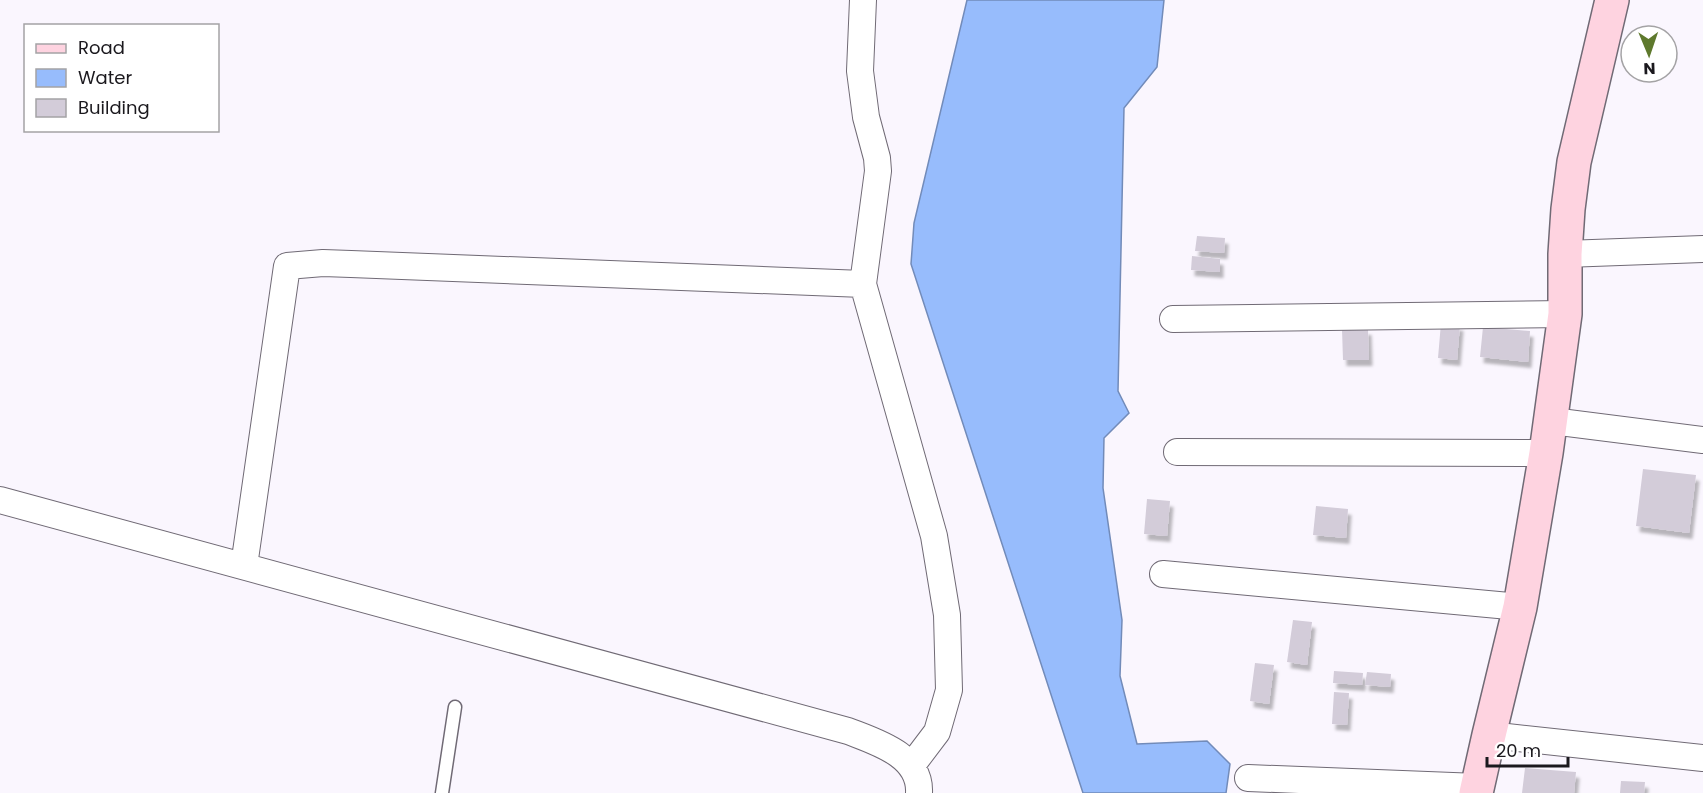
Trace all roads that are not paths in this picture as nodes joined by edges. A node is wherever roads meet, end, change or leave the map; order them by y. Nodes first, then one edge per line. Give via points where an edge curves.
1 (863, 0) edge
2 (1612, 0) edge
3 (1703, 249) edge
4 (1565, 254) junction
5 (863, 284) junction
6 (1565, 314) junction
7 (1173, 319) dead end
8 (1552, 421) junction
9 (1703, 440) edge
10 (1177, 452) dead end
11 (1546, 453) junction
12 (0, 500) edge
13 (244, 566) junction
14 (1163, 574) dead end
15 (1520, 608) junction
16 (455, 707) dead end
17 (1489, 735) junction
18 (1703, 758) edge
19 (912, 765) junction
20 (1248, 778) dead end
21 (1477, 790) edge
22 (442, 793) edge
23 (919, 793) edge

1 - 5 street via 860,71 878,171
2 - 4 street via 1574,162
3 - 4 street
4 - 6 street
5 - 13 street via 323,263 286,266
5 - 19 street via 934,536 947,615 949,690 937,732
6 - 7 street
6 - 8 street
8 - 9 street
8 - 11 street
10 - 11 street
11 - 15 street
12 - 13 street
13 - 19 street via 848,731 887,746
14 - 15 street
15 - 17 street
16 - 22 lane
17 - 18 street
17 - 21 street
19 - 23 street
20 - 21 street

